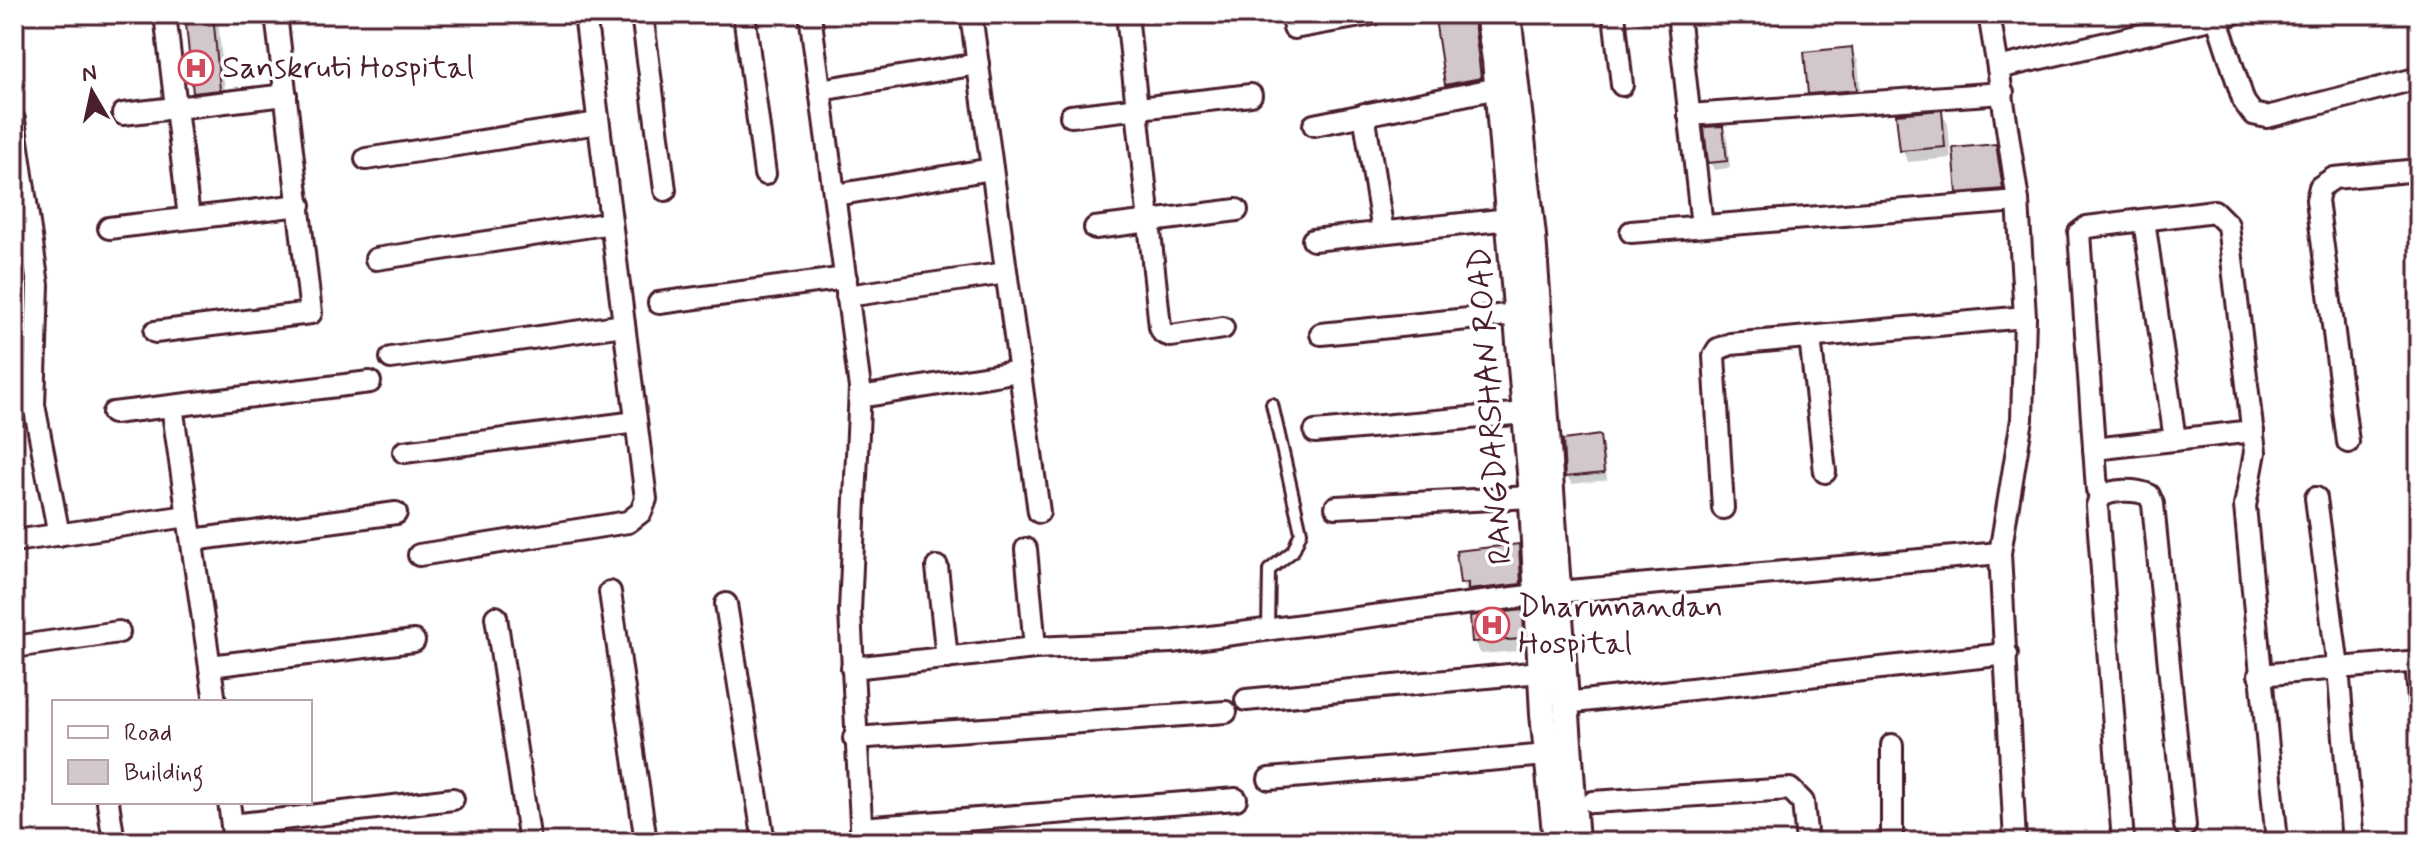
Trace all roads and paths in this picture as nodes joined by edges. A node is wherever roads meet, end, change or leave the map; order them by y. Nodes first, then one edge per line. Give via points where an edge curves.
1 (165, 14) edge
2 (276, 14) edge
3 (585, 14) edge
4 (642, 14) edge
5 (744, 14) edge
6 (810, 14) edge
7 (971, 14) edge
8 (1127, 14) edge
9 (1372, 14) edge
10 (1488, 14) edge
11 (1508, 14) edge
12 (1614, 14) edge
13 (1678, 14) edge
14 (1989, 14) edge
15 (2224, 16) edge
16 (1294, 28) dead end
17 (978, 64) junction
18 (1998, 68) junction
19 (2419, 78) edge
20 (1622, 85) dead end
21 (1498, 88) junction
22 (820, 90) junction
23 (2003, 93) junction
24 (286, 95) junction
25 (1251, 95) dead end
26 (176, 108) junction
27 (1137, 108) junction
28 (123, 114) dead end
29 (1364, 114) junction
30 (1689, 115) junction
31 (1071, 116) dead end
32 (14, 120) edge
33 (598, 123) junction
34 (1314, 125) dead end
35 (366, 159) dead end
36 (992, 169) junction
37 (2419, 170) edge
38 (765, 174) dead end
39 (665, 190) dead end
40 (835, 195) junction
41 (2018, 201) junction
42 (300, 205) junction
43 (1237, 210) dead end
44 (189, 218) junction
45 (1509, 219) junction
46 (2144, 220) junction
47 (1149, 222) junction
48 (611, 223) junction
49 (1702, 226) junction
50 (109, 228) dead end
51 (1095, 228) dead end
52 (1383, 232) junction
53 (1631, 232) dead end
54 (1313, 240) dead end
55 (376, 259) dead end
56 (1006, 273) junction
57 (846, 287) junction
58 (659, 303) dead end
59 (1517, 314) junction
60 (2025, 317) junction
61 (624, 325) junction
62 (1223, 328) dead end
63 (155, 332) dead end
64 (1321, 334) dead end
65 (1810, 337) junction
66 (391, 358) dead end
67 (1020, 371) junction
68 (370, 382) dead end
69 (860, 397) junction
70 (1272, 404) dead end
71 (172, 406) junction
72 (113, 413) dead end
73 (1525, 413) junction
74 (636, 422) junction
75 (2253, 431) junction
76 (1315, 432) dead end
77 (2175, 440) junction
78 (2348, 442) dead end
79 (2094, 449) junction
80 (404, 452) dead end
81 (1825, 472) dead end
82 (2097, 490) dead end
83 (1532, 497) junction
84 (2316, 498) dead end
85 (1336, 507) dead end
86 (1723, 508) dead end
87 (1039, 512) dead end
88 (396, 513) dead end
89 (188, 516) junction
90 (59, 535) junction
91 (192, 540) junction
92 (14, 541) edge
93 (1026, 549) dead end
94 (2000, 553) junction
95 (419, 555) dead end
96 (937, 567) dead end
97 (610, 592) dead end
98 (1547, 593) junction
99 (726, 604) dead end
100 (496, 617) dead end
101 (1268, 629) junction
102 (119, 632) dead end
103 (414, 641) dead end
104 (14, 647) edge
105 (1035, 648) junction
106 (2007, 654) junction
107 (947, 658) junction
108 (2417, 661) edge
109 (210, 666) junction
110 (852, 668) junction
111 (2338, 668) junction
112 (1540, 672) junction
113 (2259, 675) junction
114 (215, 700) edge
115 (1246, 700) dead end
116 (2419, 701) edge
117 (1565, 703) junction
118 (1226, 712) dead end
119 (854, 738) junction
120 (1892, 745) dead end
121 (1547, 755) junction
122 (1269, 779) dead end
123 (453, 799) dead end
124 (1236, 799) dead end
125 (1593, 802) dead end
126 (108, 804) edge
127 (229, 804) edge
128 (2185, 826) dead end
129 (233, 833) edge
130 (861, 835) edge
131 (114, 842) edge
132 (530, 842) edge
133 (646, 842) edge
134 (764, 842) edge
135 (1556, 842) edge
136 (1576, 842) edge
137 (1807, 842) edge
138 (1892, 842) edge
139 (2015, 842) edge
140 (2123, 842) edge
141 (2277, 842) edge
142 (2353, 842) edge

1 - 26 street
2 - 24 street
3 - 33 street
4 - 39 street
5 - 38 street
6 - 22 street
7 - 17 street
8 - 27 street
9 - 16 street
10 - 21 street, RANGDARSHAN ROAD
11 - 98 street, RANGDARSHAN ROAD via 1533,236
12 - 20 street
13 - 30 street
14 - 18 street
15 - 18 street
15 - 19 street via 2244,102 2253,114 2267,117
17 - 22 street
17 - 36 street
18 - 23 street
21 - 29 street
21 - 45 street, RANGDARSHAN ROAD
22 - 40 street
23 - 30 street
23 - 41 street
24 - 26 street
24 - 42 street
25 - 27 street
26 - 28 street
26 - 44 street
27 - 31 street
27 - 47 street
29 - 34 street
29 - 52 street
30 - 49 street
32 - 90 street via 38,285 33,396
33 - 35 street
33 - 48 street
36 - 40 street
36 - 56 street
37 - 78 street via 2334,178 2320,187 2317,200
40 - 57 street
41 - 49 street
41 - 60 street
42 - 44 street
42 - 63 street via 311,313
43 - 47 street
44 - 50 street
45 - 52 street
45 - 59 street, RANGDARSHAN ROAD
46 - 75 street via 2214,211 2228,225
46 - 77 street
46 - 79 street via 2087,227 2079,233
47 - 51 street
47 - 62 street via 1163,333
48 - 55 street
48 - 61 street
49 - 53 street
52 - 54 street
56 - 57 street
56 - 67 street
57 - 58 street
57 - 69 street
59 - 64 street
59 - 73 street, RANGDARSHAN ROAD
60 - 65 street
60 - 94 street via 2022,419
61 - 66 street
61 - 74 street
65 - 81 street
65 - 86 street via 1731,344 1714,356
67 - 69 street
67 - 87 street
68 - 71 street
69 - 110 street
70 - 101 lane via 1301,532 1293,551 1269,570
71 - 72 street
71 - 89 street
73 - 76 street
73 - 83 street, RANGDARSHAN ROAD
74 - 80 street
74 - 95 street via 646,499 641,512 628,522
75 - 77 street
75 - 113 street via 2255,452 2245,506
77 - 79 street
79 - 82 street
83 - 85 street
83 - 98 street, RANGDARSHAN ROAD
84 - 111 street
88 - 91 street
89 - 90 street
89 - 91 street
90 - 92 street
91 - 109 street
93 - 105 street
94 - 98 street
94 - 106 street
96 - 107 street
97 - 133 street
98 - 101 street
98 - 112 street, RANGDARSHAN ROAD
98 - 117 street, RANGDARSHAN ROAD
99 - 134 street
100 - 132 street
101 - 105 street via 1171,642
102 - 104 street
103 - 109 street
105 - 107 street
106 - 117 street
106 - 139 street
107 - 110 street
108 - 111 street
108 - 116 street
109 - 114 street
110 - 119 street
111 - 113 street
111 - 142 street
112 - 115 street
112 - 121 street, RANGDARSHAN ROAD
113 - 141 street
117 - 136 street, RANGDARSHAN ROAD
118 - 119 street
119 - 130 street
120 - 138 street
121 - 122 street
121 - 135 street, RANGDARSHAN ROAD
123 - 129 street
124 - 130 street
125 - 137 street via 1790,789 1803,802
126 - 131 street
127 - 129 street
128 - 140 street via 2153,504 2139,490 2106,493 2097,506

